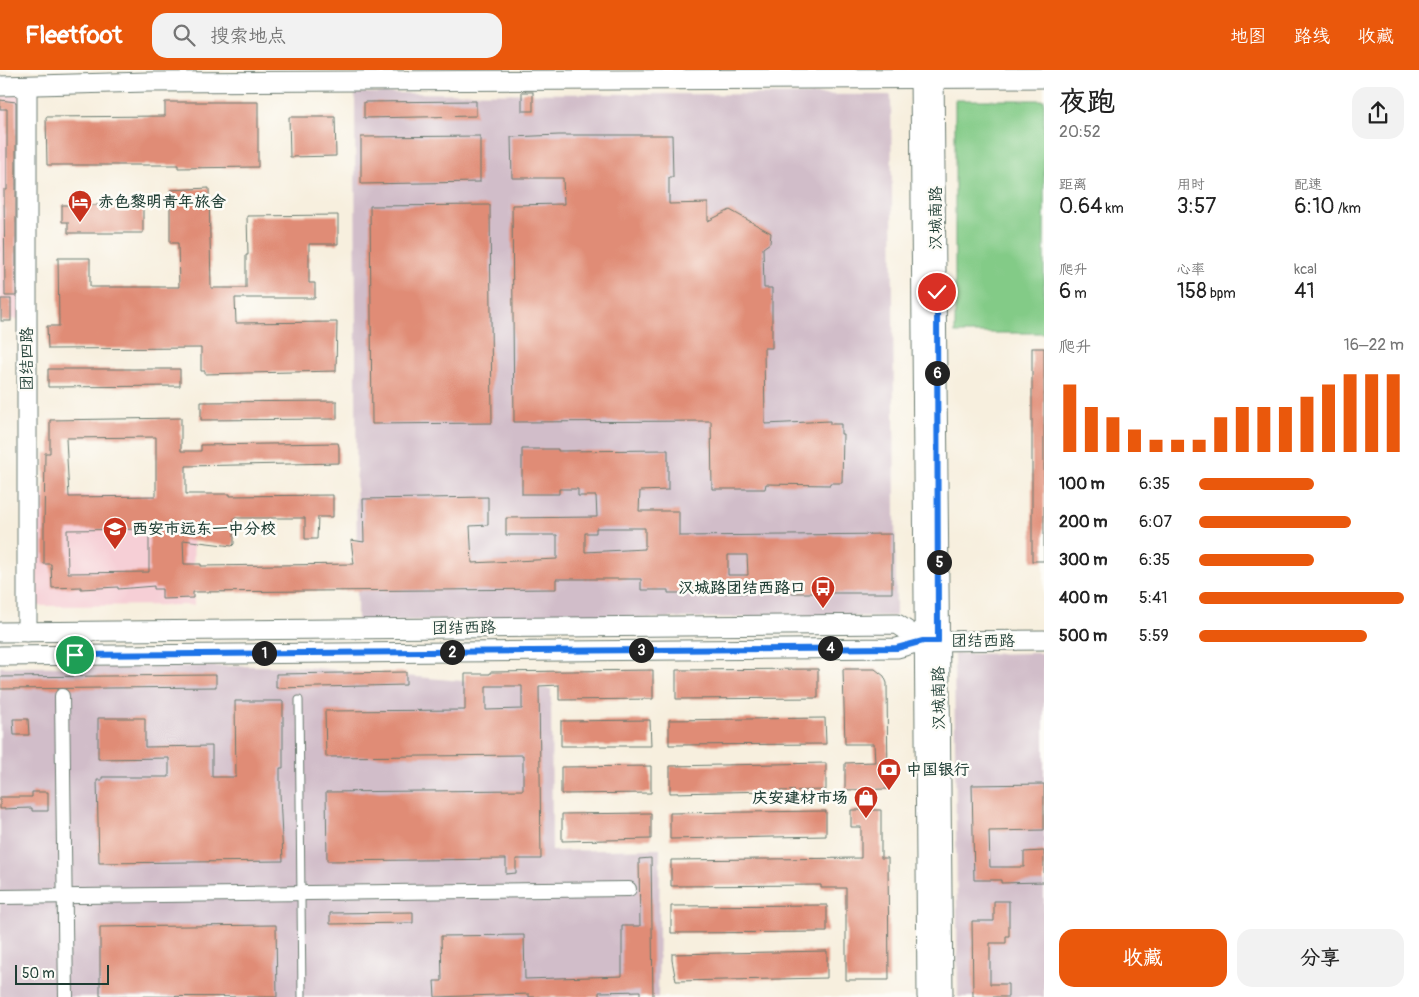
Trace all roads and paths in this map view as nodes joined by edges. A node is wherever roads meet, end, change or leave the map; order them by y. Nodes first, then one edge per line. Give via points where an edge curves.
1 (927, 74) edge
2 (513, 75) edge
3 (1044, 78) edge
4 (0, 86) edge
5 (27, 86) junction
6 (0, 632) edge
7 (28, 632) junction
8 (1044, 640) edge
9 (930, 641) junction
10 (0, 656) edge
11 (62, 696) dead end
12 (299, 700) dead end
13 (628, 889) dead end
14 (301, 894) junction
15 (64, 897) junction
16 (0, 898) edge
17 (66, 997) edge
18 (302, 997) edge
19 (927, 997) edge
20 (942, 997) edge

1 - 2 street
1 - 3 street via 966,78
1 - 9 street, 汉城南路 via 924,597
2 - 5 street
4 - 5 street
5 - 7 street, 团结四路
6 - 7 street, 团结西路
7 - 9 street, 团结西路 via 897,624
8 - 9 street, 团结西路
9 - 10 street, 团结西路 via 897,648
9 - 19 street, 汉城南路
9 - 20 street, 汉城南路
11 - 15 street
12 - 14 lane
13 - 14 street
14 - 15 street
14 - 18 lane
15 - 16 street
15 - 17 street

